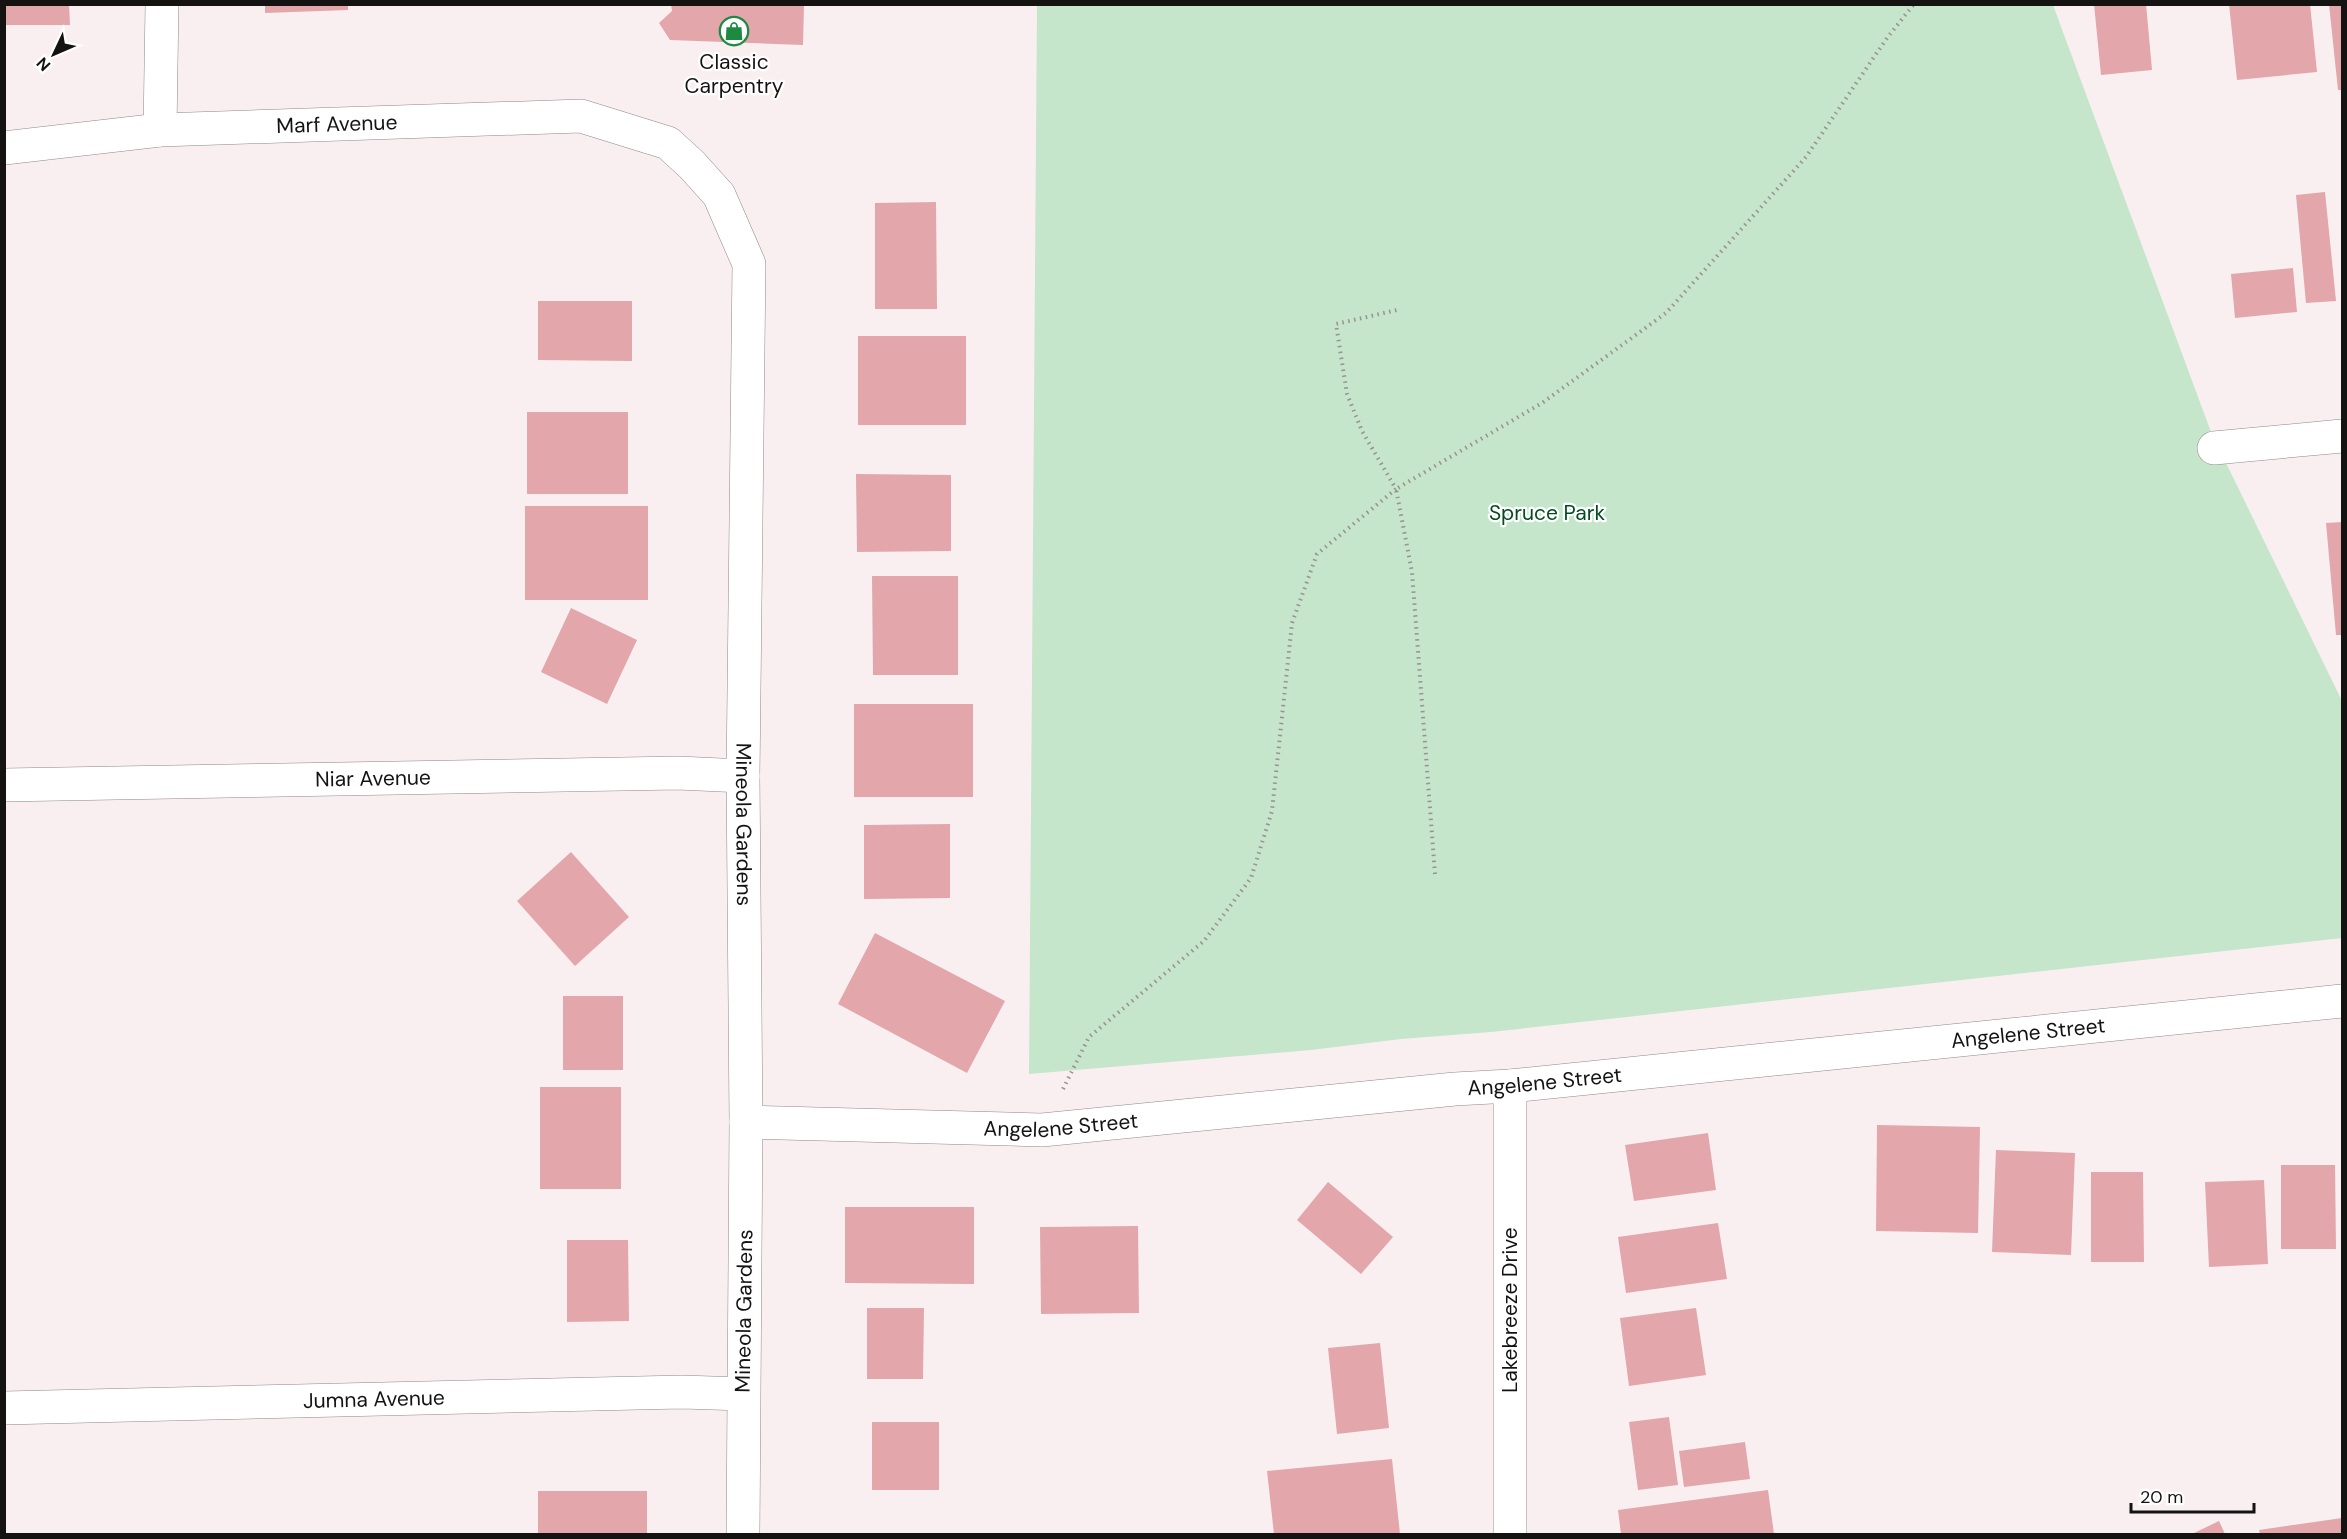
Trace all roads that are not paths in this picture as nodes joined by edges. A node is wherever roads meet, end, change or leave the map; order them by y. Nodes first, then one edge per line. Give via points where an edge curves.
1 (162, 4) edge
2 (160, 130) junction
3 (668, 143) joint
4 (4, 148) edge
5 (2343, 435) edge
6 (2214, 448) dead end
7 (743, 776) junction
8 (4, 785) edge
9 (2343, 1001) edge
10 (1510, 1086) junction
11 (746, 1122) junction
12 (743, 1394) junction
13 (4, 1408) edge
14 (743, 1534) edge
15 (1510, 1534) edge

1 - 2 street
2 - 3 street, Marf Avenue via 581,116
2 - 4 street, Marf Avenue
3 - 7 street, Mineola Gardens via 719,195 749,264
5 - 6 street
7 - 8 street, Niar Avenue
7 - 11 street, Mineola Gardens
9 - 10 street, Angelene Street
10 - 11 street, Angelene Street via 1042,1130
10 - 15 street, Lakebreeze Drive
11 - 12 street, Mineola Gardens
12 - 13 street, Jumna Avenue via 682,1392
12 - 14 street, Mineola Gardens

